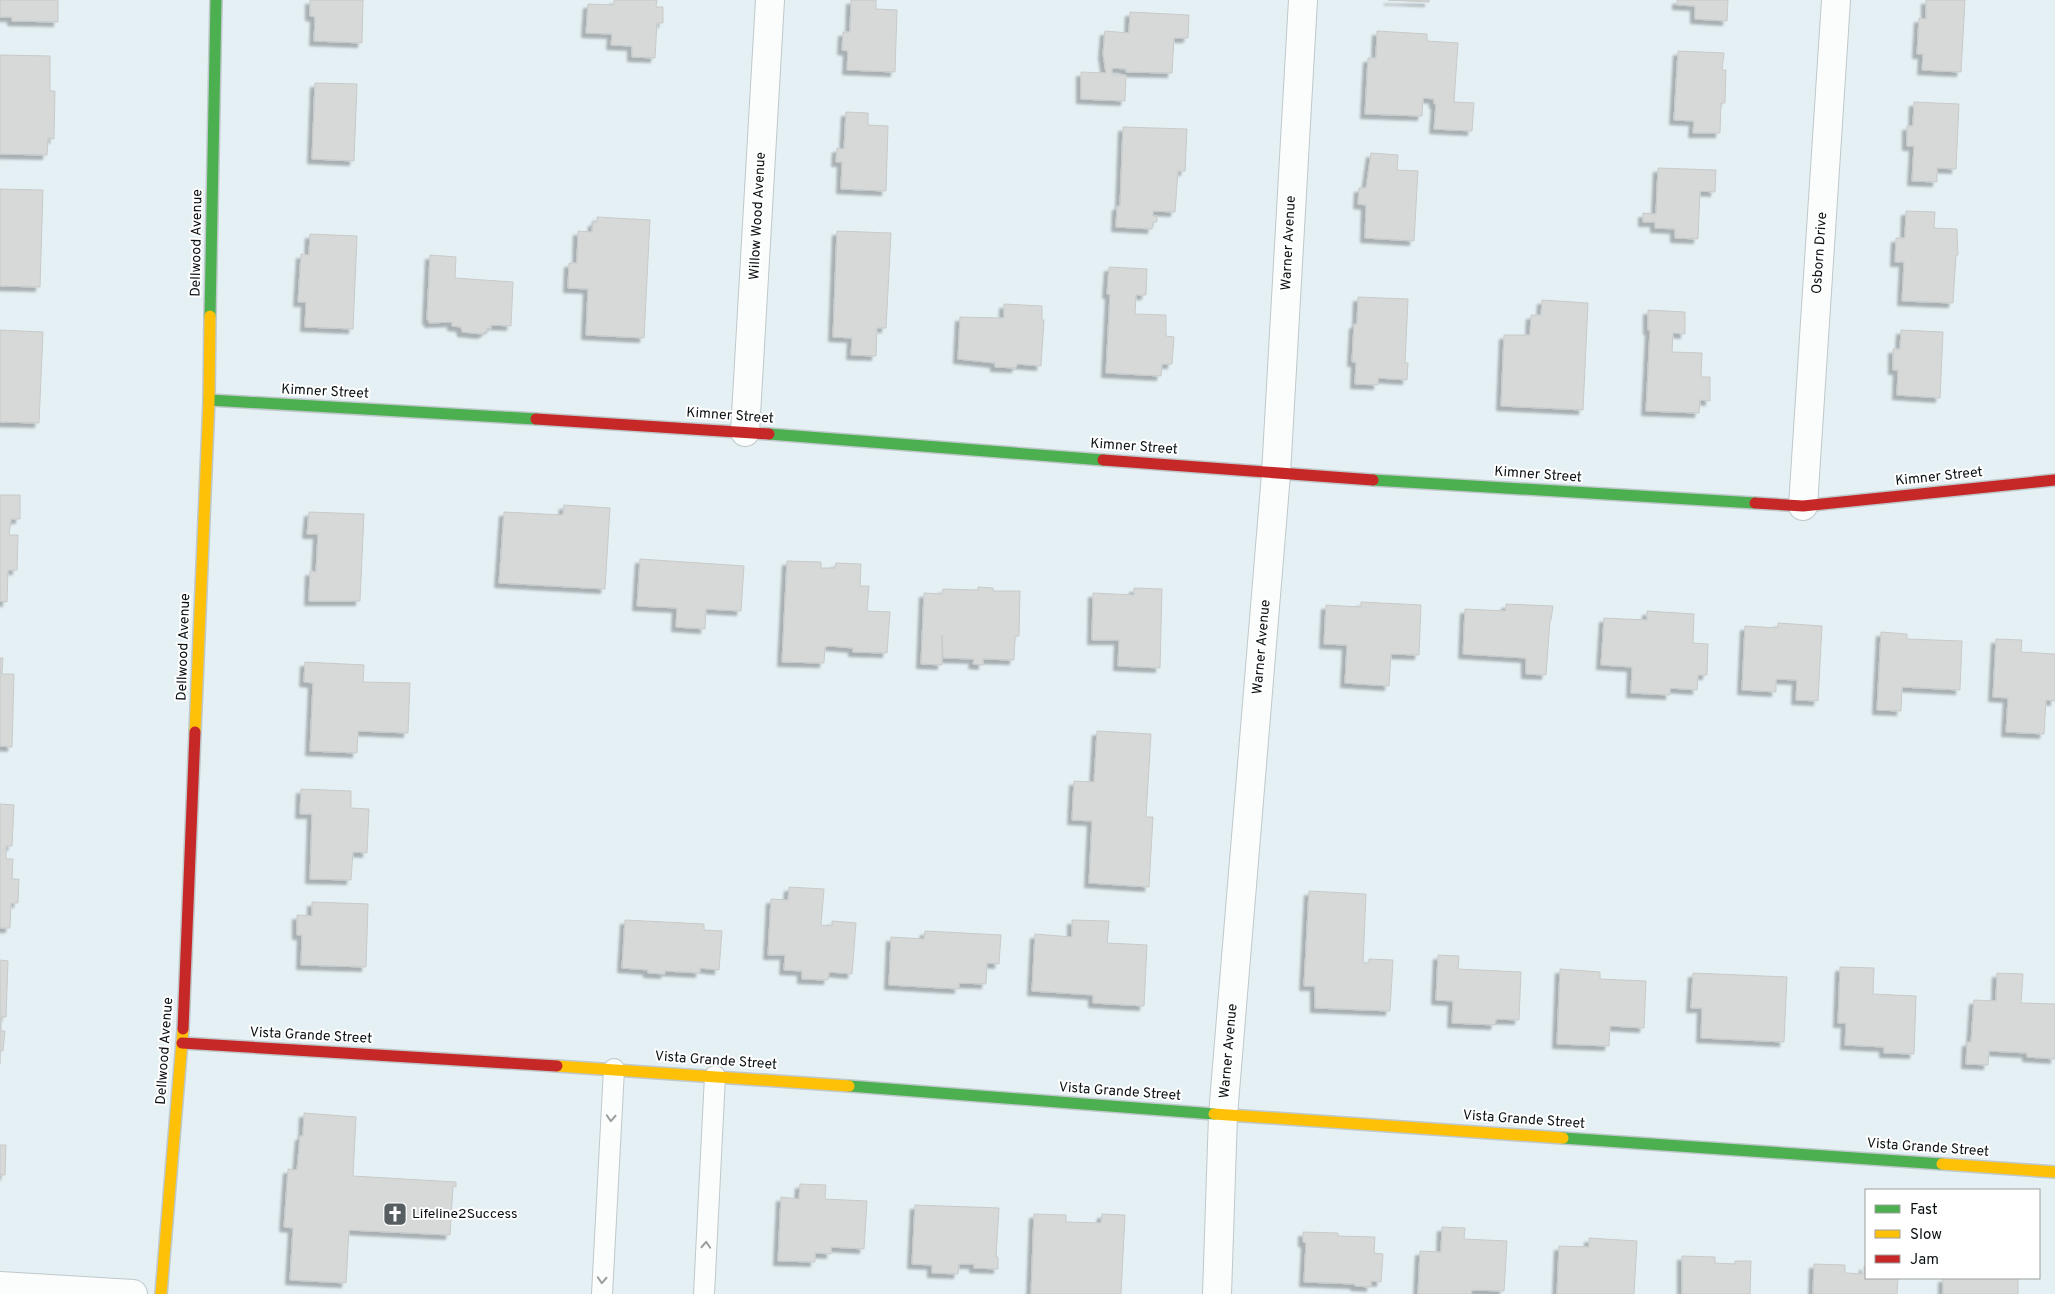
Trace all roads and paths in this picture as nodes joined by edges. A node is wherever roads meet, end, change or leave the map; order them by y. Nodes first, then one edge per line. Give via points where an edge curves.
1 (216, 0) edge
2 (770, 0) edge
3 (1303, 0) edge
4 (1836, 0) edge
5 (210, 400) junction
6 (745, 432) junction
7 (1276, 474) junction
8 (2055, 480) edge
9 (1803, 506) junction
10 (182, 1043) junction
11 (614, 1069) junction
12 (715, 1076) junction
13 (1224, 1115) junction
14 (2055, 1172) edge
15 (0, 1286) edge
16 (132, 1294) edge
17 (161, 1294) edge
18 (602, 1294) edge
19 (704, 1294) edge
20 (1217, 1294) edge

1 - 5 street, Dellwood Avenue
2 - 6 street, Willow Wood Avenue
3 - 7 street, Warner Avenue
4 - 9 street, Osborn Drive
5 - 6 street, Kimner Street
5 - 10 street, Dellwood Avenue
6 - 7 street, Kimner Street
7 - 9 street, Kimner Street
7 - 13 street, Warner Avenue
8 - 9 street, Kimner Street
10 - 11 street, Vista Grande Street
10 - 17 street, Dellwood Avenue
11 - 12 street, Vista Grande Street
11 -> 18 lane
12 - 13 street, Vista Grande Street
19 -> 12 lane
13 - 14 street, Vista Grande Street
13 - 20 street, Warner Avenue
15 - 16 street

